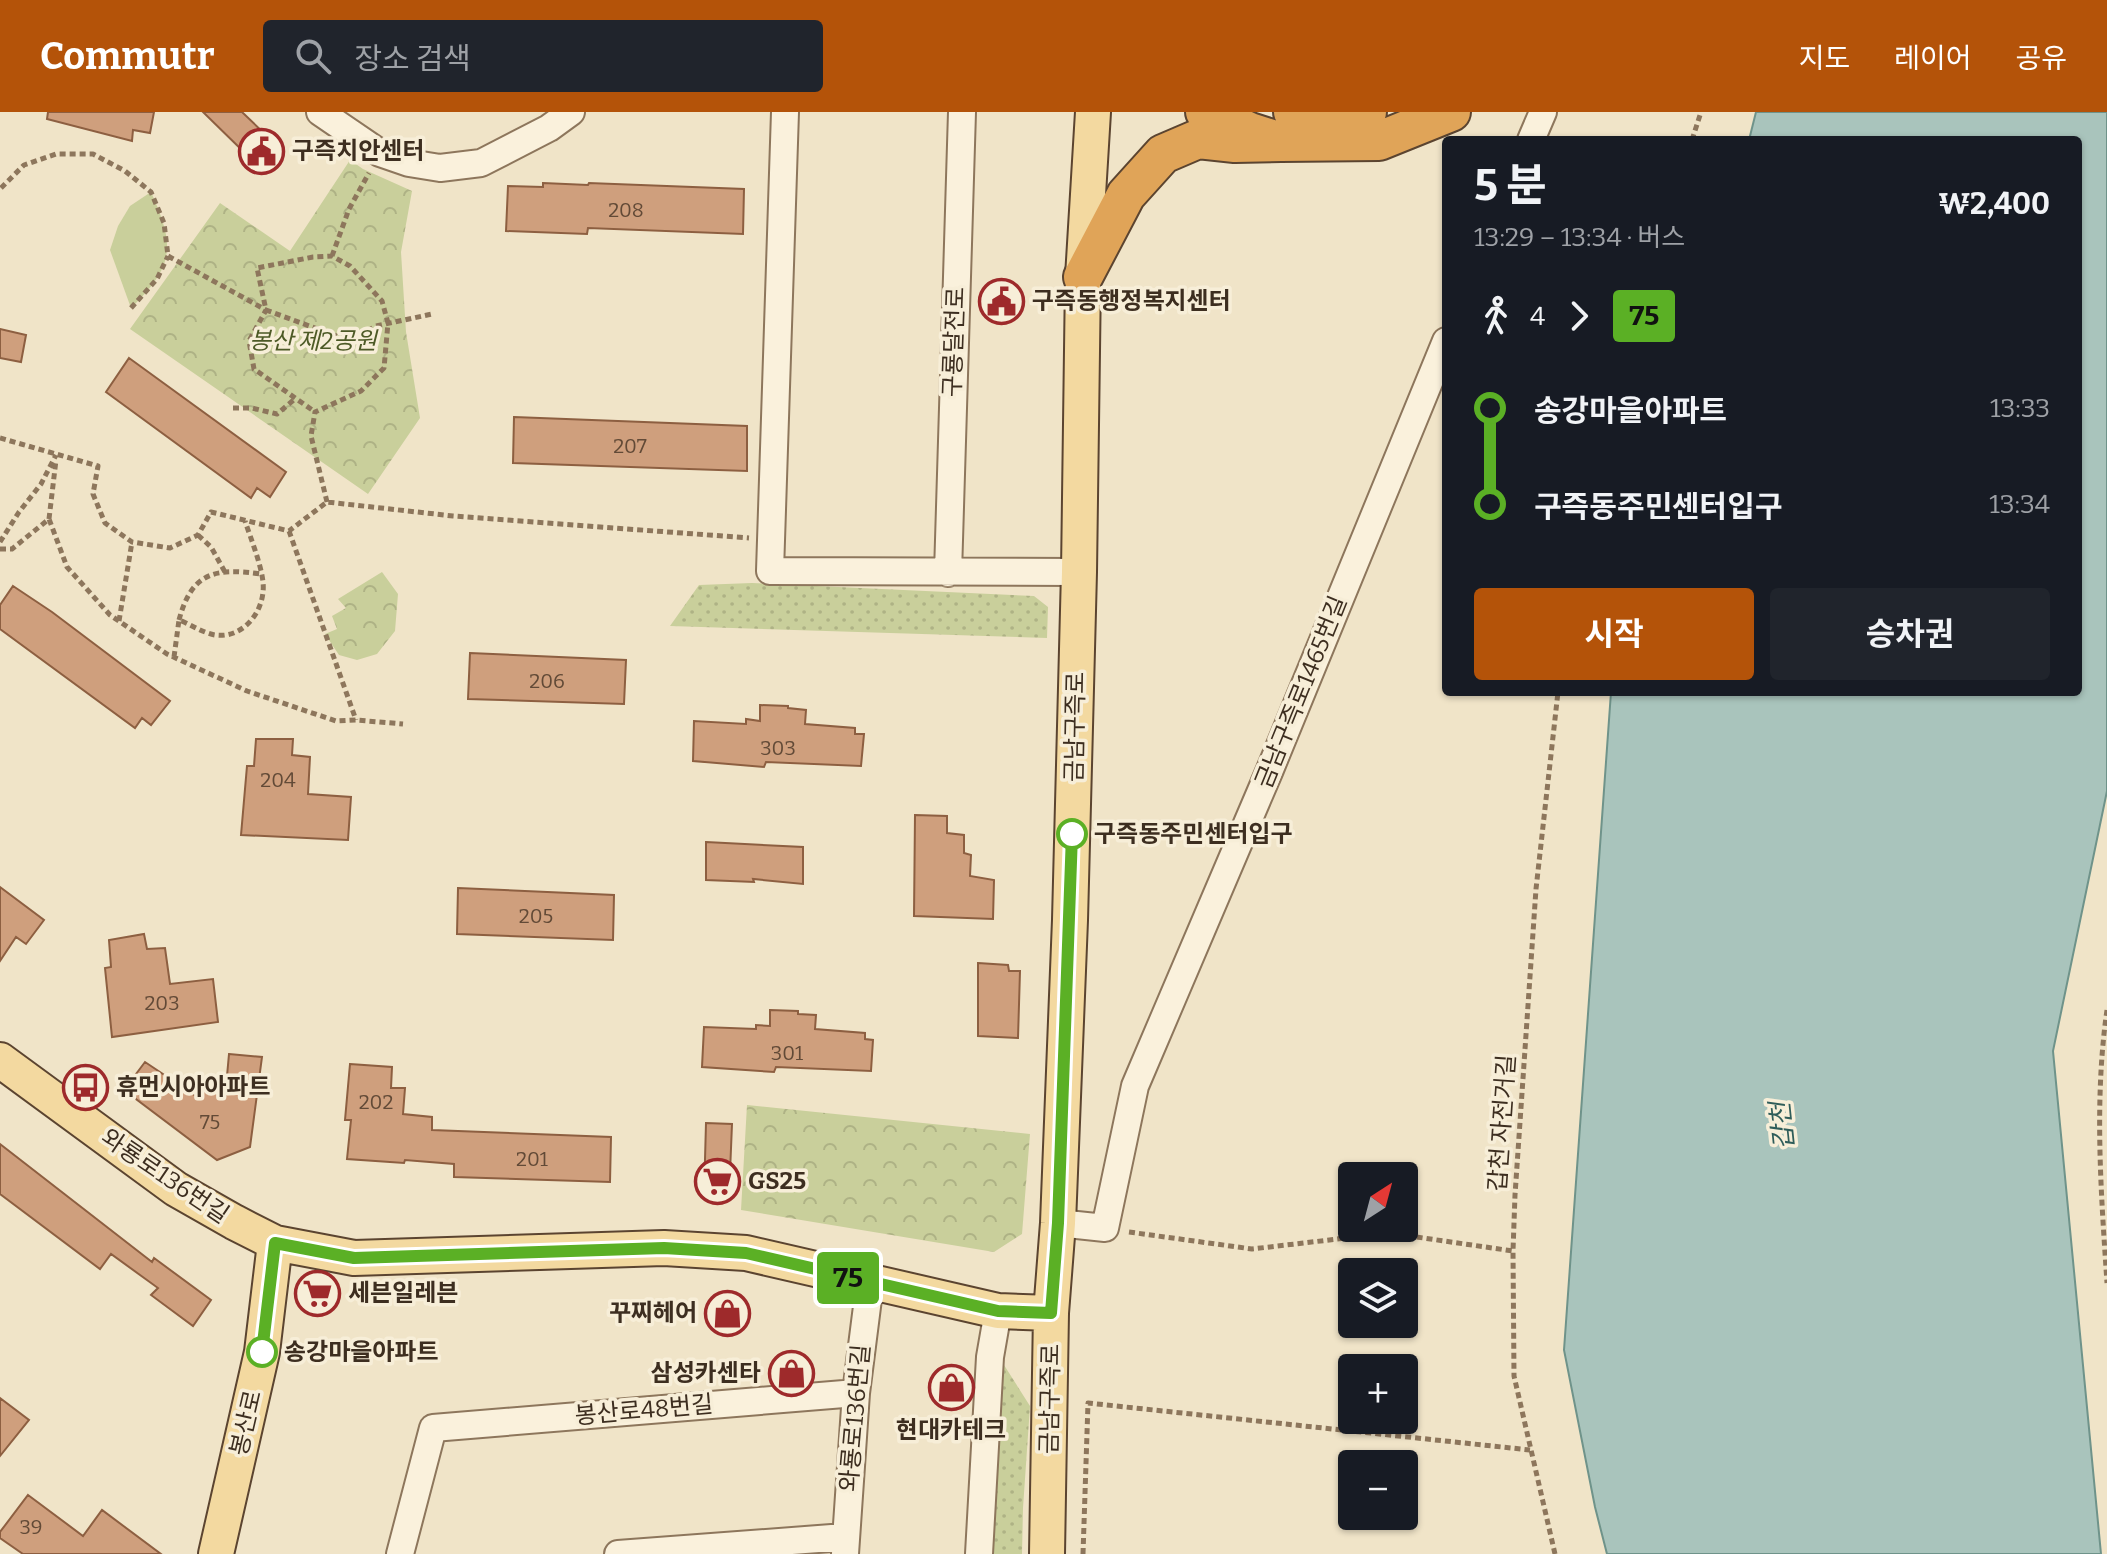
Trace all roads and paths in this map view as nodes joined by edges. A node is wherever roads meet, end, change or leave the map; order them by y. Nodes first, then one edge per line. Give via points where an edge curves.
1 (320, 112) edge
2 (571, 112) edge
3 (785, 112) edge
4 (962, 112) edge
5 (1093, 112) edge
6 (1205, 112) edge
7 (1367, 112) edge
8 (1451, 112) edge
9 (1543, 112) edge
10 (1701, 112) edge
11 (1287, 127) edge
12 (1533, 136) edge
13 (1693, 136) edge
14 (380, 153) junction
15 (1, 188) edge
16 (168, 256) junction
17 (332, 256) junction
18 (1083, 277) junction
19 (131, 308) dead end
20 (266, 310) junction
21 (432, 314) dead end
22 (388, 323) junction
23 (1442, 351) edge
24 (296, 398) junction
25 (233, 408) dead end
26 (315, 412) junction
27 (0, 438) edge
28 (56, 455) junction
29 (327, 502) junction
30 (49, 519) junction
31 (245, 520) junction
32 (289, 531) junction
33 (198, 535) junction
34 (754, 538) dead end
35 (0, 542) edge
36 (132, 542) junction
37 (0, 549) edge
38 (225, 572) junction
39 (1079, 572) junction
40 (948, 573) junction
41 (261, 574) junction
42 (179, 620) junction
43 (119, 621) junction
44 (174, 657) junction
45 (1558, 696) edge
46 (356, 720) junction
47 (403, 724) dead end
48 (2107, 1010) edge
49 (0, 1060) edge
50 (2104, 1130) edge
51 (1058, 1223) junction
52 (1105, 1228) junction
53 (275, 1243) junction
54 (1513, 1251) junction
55 (870, 1283) junction
56 (2107, 1283) edge
57 (998, 1311) junction
58 (1051, 1313) junction
59 (856, 1393) junction
60 (1530, 1450) junction
61 (845, 1546) edge
62 (216, 1554) edge
63 (400, 1554) edge
64 (618, 1554) edge
65 (625, 1554) edge
66 (979, 1554) edge
67 (1047, 1554) edge
68 (1083, 1554) edge
69 (1555, 1554) edge

1 - 14 street
2 - 14 street via 481,163 440,168
3 - 40 street via 770,571
4 - 40 street, 구룡달전로
5 - 18 main road, 금남구즉로
6 - 11 highway via 1250,132
7 - 11 highway
8 - 11 highway via 1379,141
9 - 12 street
10 - 13 path
11 - 18 highway via 1235,143 1198,139 1163,154 1126,195
14 - 17 path via 349,209
15 - 16 path via 34,161 56,154 93,154 151,192 164,223
16 - 19 path via 157,279
16 - 20 path
17 - 20 path via 257,268
17 - 22 path via 350,266 382,301
18 - 39 main road, 금남구즉로
20 - 22 path via 350,341
20 - 24 path via 249,341 254,369
21 - 22 path
22 - 26 path via 384,368 361,391
23 - 52 street, 금남구즉로1465번길 via 1135,1086
24 - 25 path via 277,414
24 - 26 path
26 - 29 path via 311,436
27 - 28 path
28 - 30 path
28 - 35 path
28 - 36 path via 98,466 93,494 105,523
29 - 32 path
29 - 34 path
30 - 37 path via 12,549
30 - 43 path via 67,567
31 - 32 path
31 - 33 path via 211,512
31 - 41 path
32 - 46 path
33 - 36 path via 170,548
33 - 38 path
36 - 43 path
38 - 41 path
38 - 42 path via 196,584 184,600
39 - 40 street
39 - 51 main road, 금남구즉로
41 - 42 path via 262,603 256,616 230,635 212,635
42 - 44 path
43 - 44 path
44 - 46 path via 247,691 336,721
45 - 54 path, 갑천 자전거길 via 1536,889
46 - 47 path
48 - 50 path via 2101,1053
49 - 53 main road, 와룡로136번길 via 176,1189
50 - 56 path via 2101,1196
51 - 52 street
51 - 58 main road, 금남구즉로
52 - 54 path via 1252,1249 1389,1233
53 - 55 main road, 와룡로136번길 via 354,1258 664,1248 746,1253
53 - 62 main road, 봉산로 via 262,1352
54 - 60 path, 갑천 자전거길 via 1514,1376
55 - 57 main road, 와룡로136번길
55 - 59 street, 와룡로136번길
57 - 58 main road, 와룡로136번길
57 - 66 street via 990,1357
58 - 67 main road, 금남구즉로
59 - 61 street, 와룡로136번길
59 - 63 street, 봉산로48번길 via 433,1428
60 - 68 path via 1088,1403
60 - 69 path, 갑천 자전거길
61 - 65 street
64 - 65 street

